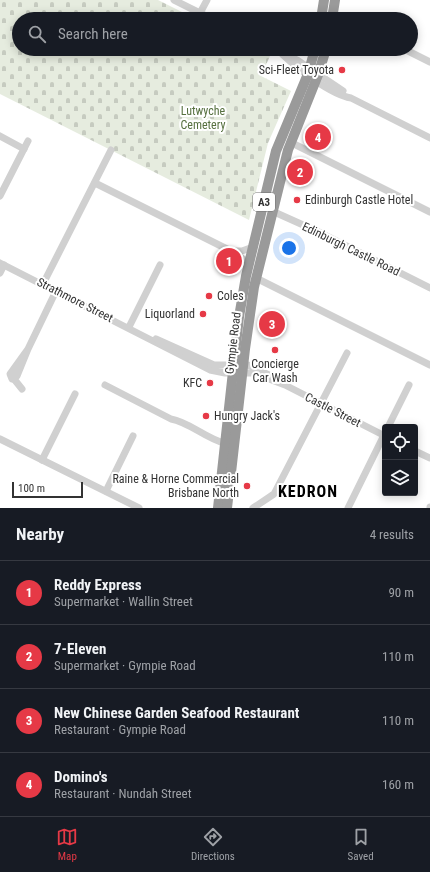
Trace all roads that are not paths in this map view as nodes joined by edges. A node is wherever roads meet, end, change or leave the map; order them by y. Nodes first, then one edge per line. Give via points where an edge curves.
1 (174, 0) edge
2 (207, 0) edge
3 (324, 0) edge
4 (335, 0) edge
5 (198, 12) edge
6 (201, 12) edge
7 (322, 12) edge
8 (333, 12) edge
9 (285, 56) edge
10 (313, 56) edge
11 (324, 56) edge
12 (418, 56) edge
13 (430, 62) edge
14 (309, 71) junction
15 (317, 78) junction
16 (0, 136) edge
17 (430, 138) edge
18 (28, 141) dead end
19 (290, 142) junction
20 (24, 149) junction
21 (111, 150) dead end
22 (95, 183) junction
23 (0, 196) edge
24 (272, 212) junction
25 (430, 212) edge
26 (253, 247) junction
27 (232, 251) junction
28 (249, 263) junction
29 (2, 264) edge
30 (160, 265) dead end
31 (0, 273) edge
32 (256, 278) junction
33 (43, 284) junction
34 (430, 288) edge
35 (56, 291) junction
36 (128, 327) junction
37 (347, 353) dead end
38 (430, 365) edge
39 (243, 368) junction
40 (232, 369) junction
41 (105, 385) dead end
42 (409, 385) dead end
43 (22, 389) dead end
44 (74, 394) dead end
45 (321, 404) junction
46 (390, 424) edge
47 (382, 434) edge
48 (133, 436) dead end
49 (0, 439) edge
50 (382, 441) edge
51 (224, 442) junction
52 (418, 452) edge
53 (430, 458) edge
54 (42, 460) junction
55 (106, 491) junction
56 (139, 508) edge
57 (218, 508) edge
58 (228, 508) edge
59 (253, 508) edge
60 (348, 508) edge

1 - 5 street
2 - 6 street
3 - 7 highway
4 - 8 highway
9 - 14 street
10 - 14 highway, Gympie Road / A3
11 - 15 highway, Gympie Road / A3
12 - 13 street
14 - 15 street
14 - 26 highway, Gympie Road / A3 via 278,144
15 - 17 street via 350,98
15 - 19 highway, Gympie Road / A3
16 - 20 street
18 - 20 street
19 - 24 highway, Gympie Road / A3
19 - 25 street
20 - 23 street
21 - 22 street
22 - 27 street
22 - 33 street
24 - 32 highway, Gympie Road / A3
24 - 34 street, Edinburgh Castle Road
26 - 27 street via 244,251
26 - 28 highway, Gympie Road / A3
27 - 28 street
28 - 40 highway, Gympie Road / A3
29 - 31 street
29 - 33 street, Strathmore Street
30 - 36 street
32 - 38 street
32 - 39 highway, Gympie Road / A3
33 - 35 street, Strathmore Street
35 - 36 street, Strathmore Street
35 - 43 street via 14,379
36 - 40 street, Strathmore Street via 150,338 174,345 214,365
37 - 45 street
39 - 40 street, Strathmore Street
39 - 45 street, Castle Street
39 - 58 highway, Gympie Road / A3
40 - 51 highway, Gympie Road / A3
41 - 51 street via 171,419 180,420
42 - 46 street
44 - 54 street
45 - 47 street, Castle Street
45 - 59 street via 274,494
48 - 55 street
49 - 54 street
50 - 60 street
51 - 57 highway, Gympie Road / A3
52 - 53 street
54 - 55 street
55 - 56 street

